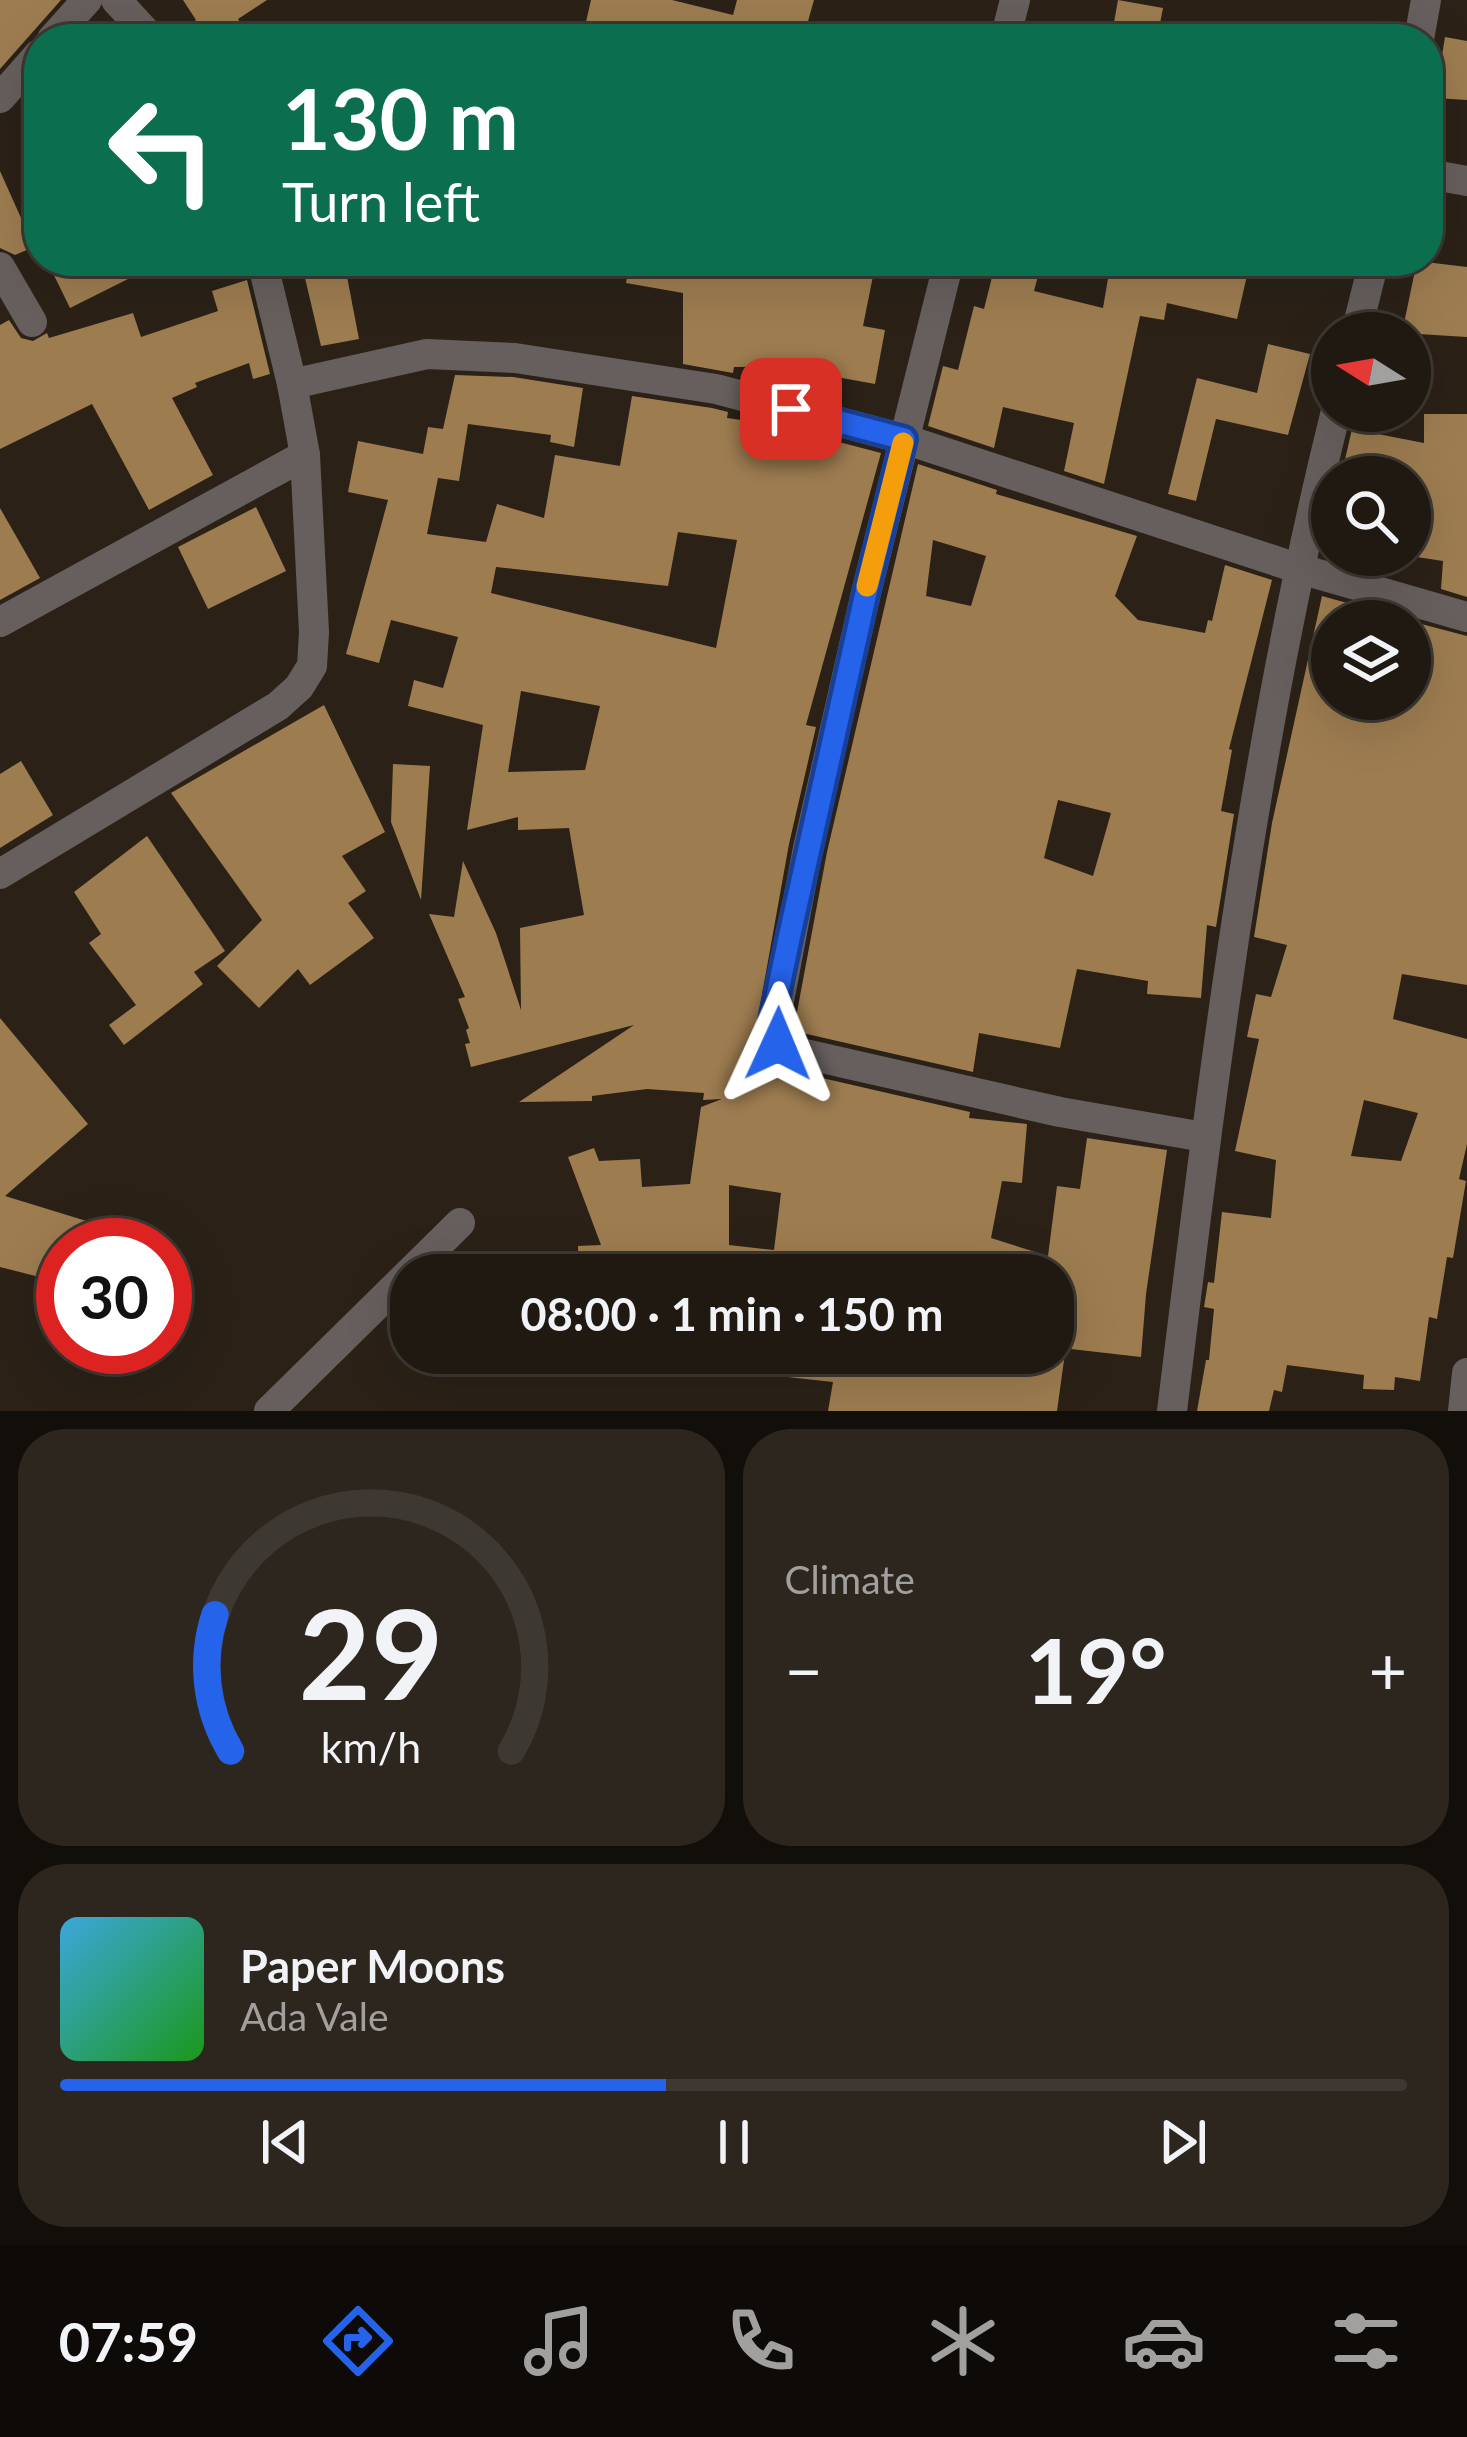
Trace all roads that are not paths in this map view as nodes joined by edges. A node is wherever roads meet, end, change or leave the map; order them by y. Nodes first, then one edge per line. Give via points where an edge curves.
1 (87, 0) edge
2 (116, 0) edge
3 (65, 24) edge
4 (138, 24) edge
5 (24, 71) edge
6 (0, 98) edge
7 (0, 266) edge
8 (266, 276) edge
9 (945, 276) edge
10 (1370, 276) edge
11 (1361, 312) edge
12 (32, 322) dead end
13 (292, 384) junction
14 (1331, 432) edge
15 (904, 439) junction
16 (305, 455) junction
17 (1297, 568) junction
18 (1467, 617) edge
19 (0, 622) edge
20 (0, 874) edge
21 (1204, 1137) junction
22 (460, 1222) dead end
23 (1467, 1373) edge
24 (269, 1411) edge
25 (1172, 1411) edge
26 (1463, 1411) edge

1 - 3 street
2 - 4 street
5 - 6 street
7 - 12 street
8 - 13 street
9 - 15 street
10 - 11 street
13 - 15 street via 427,355 515,358 716,389
13 - 16 street
14 - 17 street
15 - 17 street
15 - 21 street via 773,1033 787,1050
16 - 19 street
16 - 20 street via 314,632 312,666 299,687
17 - 18 street
17 - 21 street
21 - 25 street
22 - 24 street
23 - 26 street

